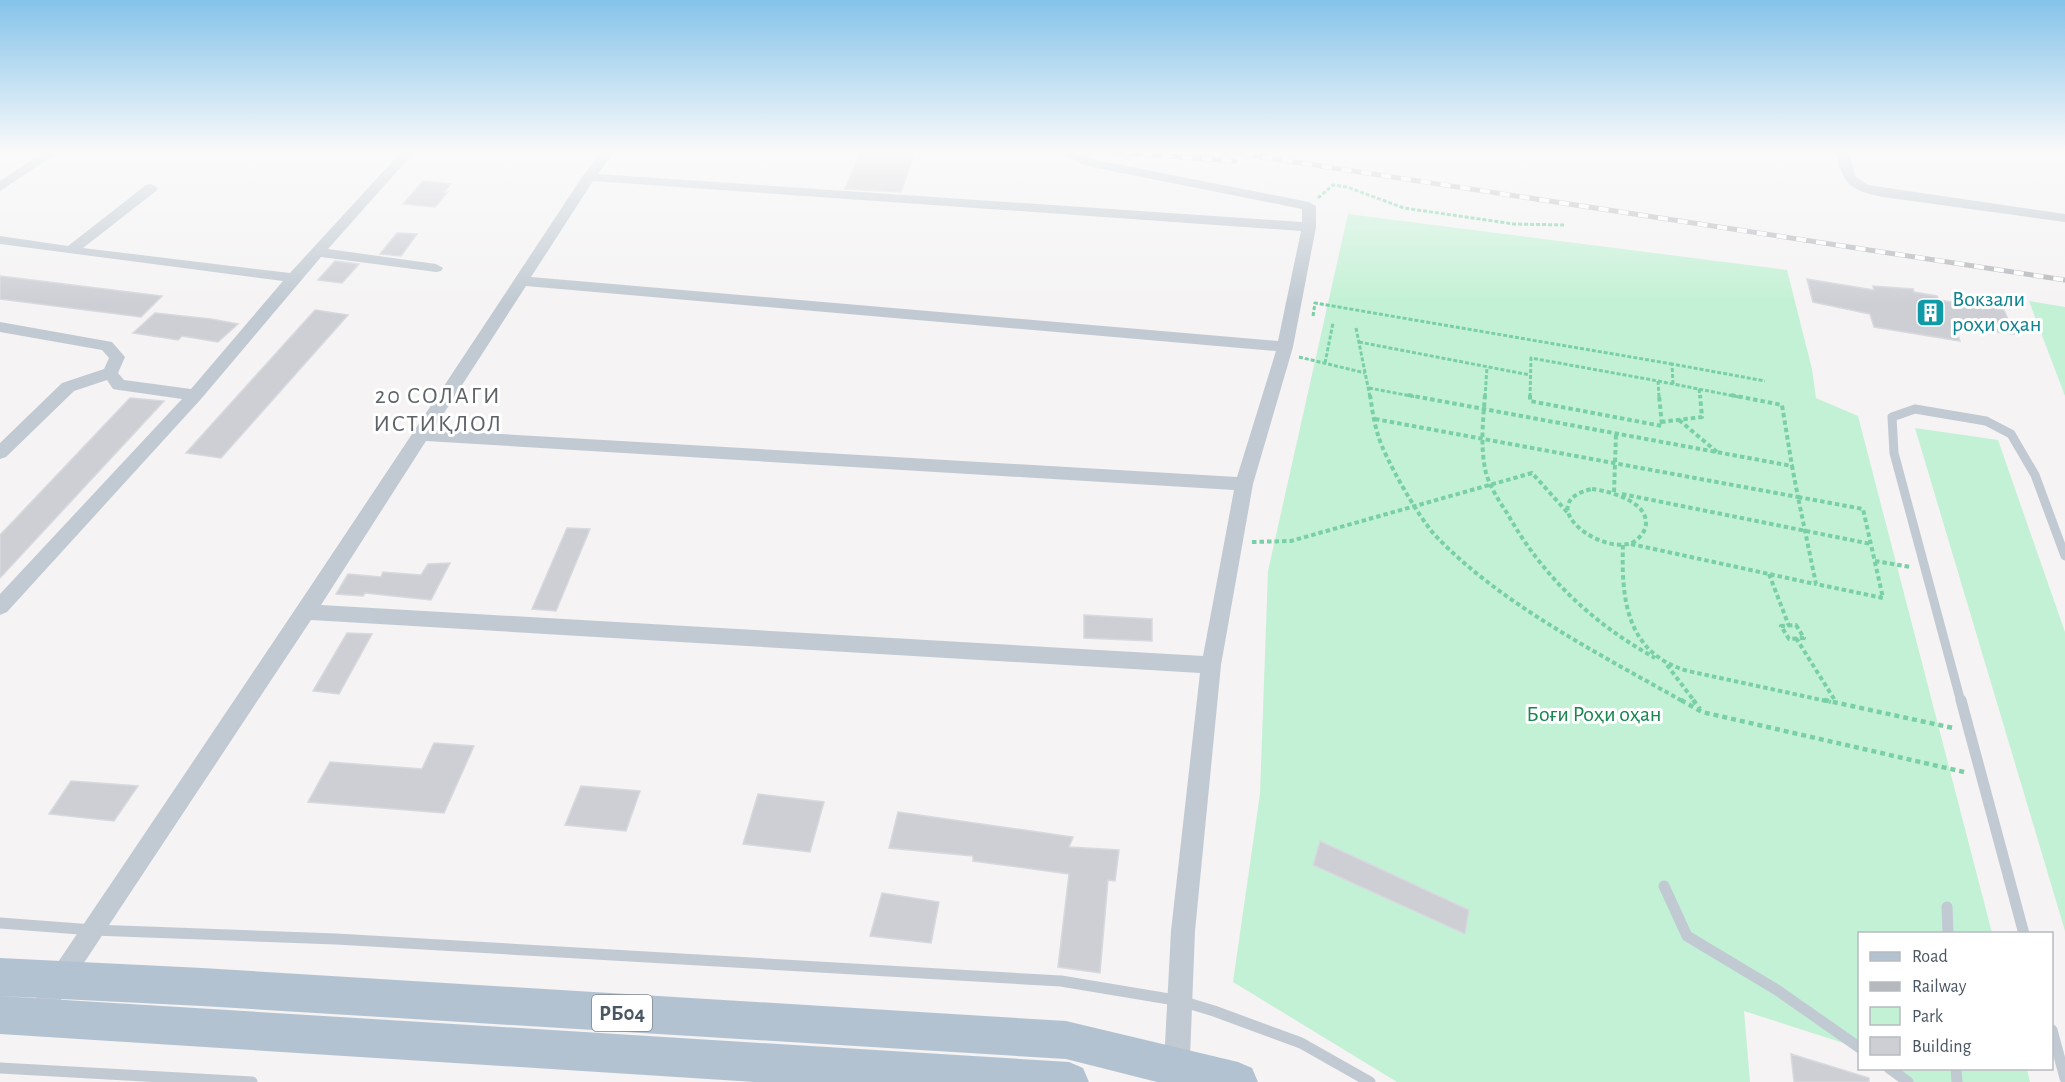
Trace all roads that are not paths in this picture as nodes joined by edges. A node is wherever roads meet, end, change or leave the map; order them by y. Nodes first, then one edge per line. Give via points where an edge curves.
1 (134, 201) edge
2 (364, 201) edge
3 (573, 201) edge
4 (942, 201) edge
5 (1286, 201) edge
6 (1945, 201) edge
7 (2065, 218) edge
8 (1310, 227) junction
9 (0, 240) edge
10 (71, 251) junction
11 (318, 252) junction
12 (436, 268) dead end
13 (294, 278) junction
14 (521, 280) junction
15 (0, 327) edge
16 (1284, 350) junction
17 (110, 373) junction
18 (195, 395) junction
19 (419, 435) junction
20 (0, 453) edge
21 (1244, 484) junction
22 (2065, 556) edge
23 (0, 607) edge
24 (306, 612) junction
25 (1211, 666) junction
26 (1664, 886) dead end
27 (1947, 907) dead end
28 (0, 923) edge
29 (93, 930) junction
30 (1948, 932) edge
31 (2024, 932) edge
32 (0, 977) edge
33 (60, 979) junction
34 (1181, 1001) junction
35 (0, 1016) edge
36 (38, 1017) junction
37 (2053, 1034) edge
38 (1066, 1040) junction
39 (1858, 1047) edge
40 (0, 1068) edge
41 (1892, 1070) edge
42 (1177, 1074) edge
43 (2065, 1078) edge
44 (1064, 1081) edge
45 (252, 1082) edge
46 (1238, 1082) edge
47 (1370, 1082) edge
48 (1908, 1082) edge

1 - 10 street
2 - 11 street
3 - 14 street
4 - 8 street
5 - 8 street via 1309,206
6 - 7 street
8 - 16 street
9 - 10 street
10 - 13 street
11 - 12 street
11 - 13 street
13 - 18 street
14 - 16 street
14 - 19 street
15 - 17 street via 106,346 117,357
16 - 21 street
17 - 18 street via 119,386
17 - 20 street via 68,387
18 - 23 street
19 - 21 street
19 - 24 street
21 - 25 street
22 - 31 lane via 2035,475 2011,434 1986,421 1915,409 1892,417 1894,453
24 - 25 street
24 - 29 street
25 - 34 street via 1183,931
26 - 39 lane via 1687,936 1777,990
27 - 30 lane
28 - 29 lane
29 - 33 street
29 - 34 lane via 336,939 1062,981
32 - 33 main road, РБ04
33 - 36 street
33 - 38 main road, РБ04
34 - 42 street
34 - 47 lane via 1302,1043
35 - 36 main road, РБ04
36 - 44 main road, РБ04
37 - 43 lane
38 - 42 main road, РБ04
38 - 44 street
40 - 45 lane
41 - 48 lane
42 - 46 main road, РБ04

